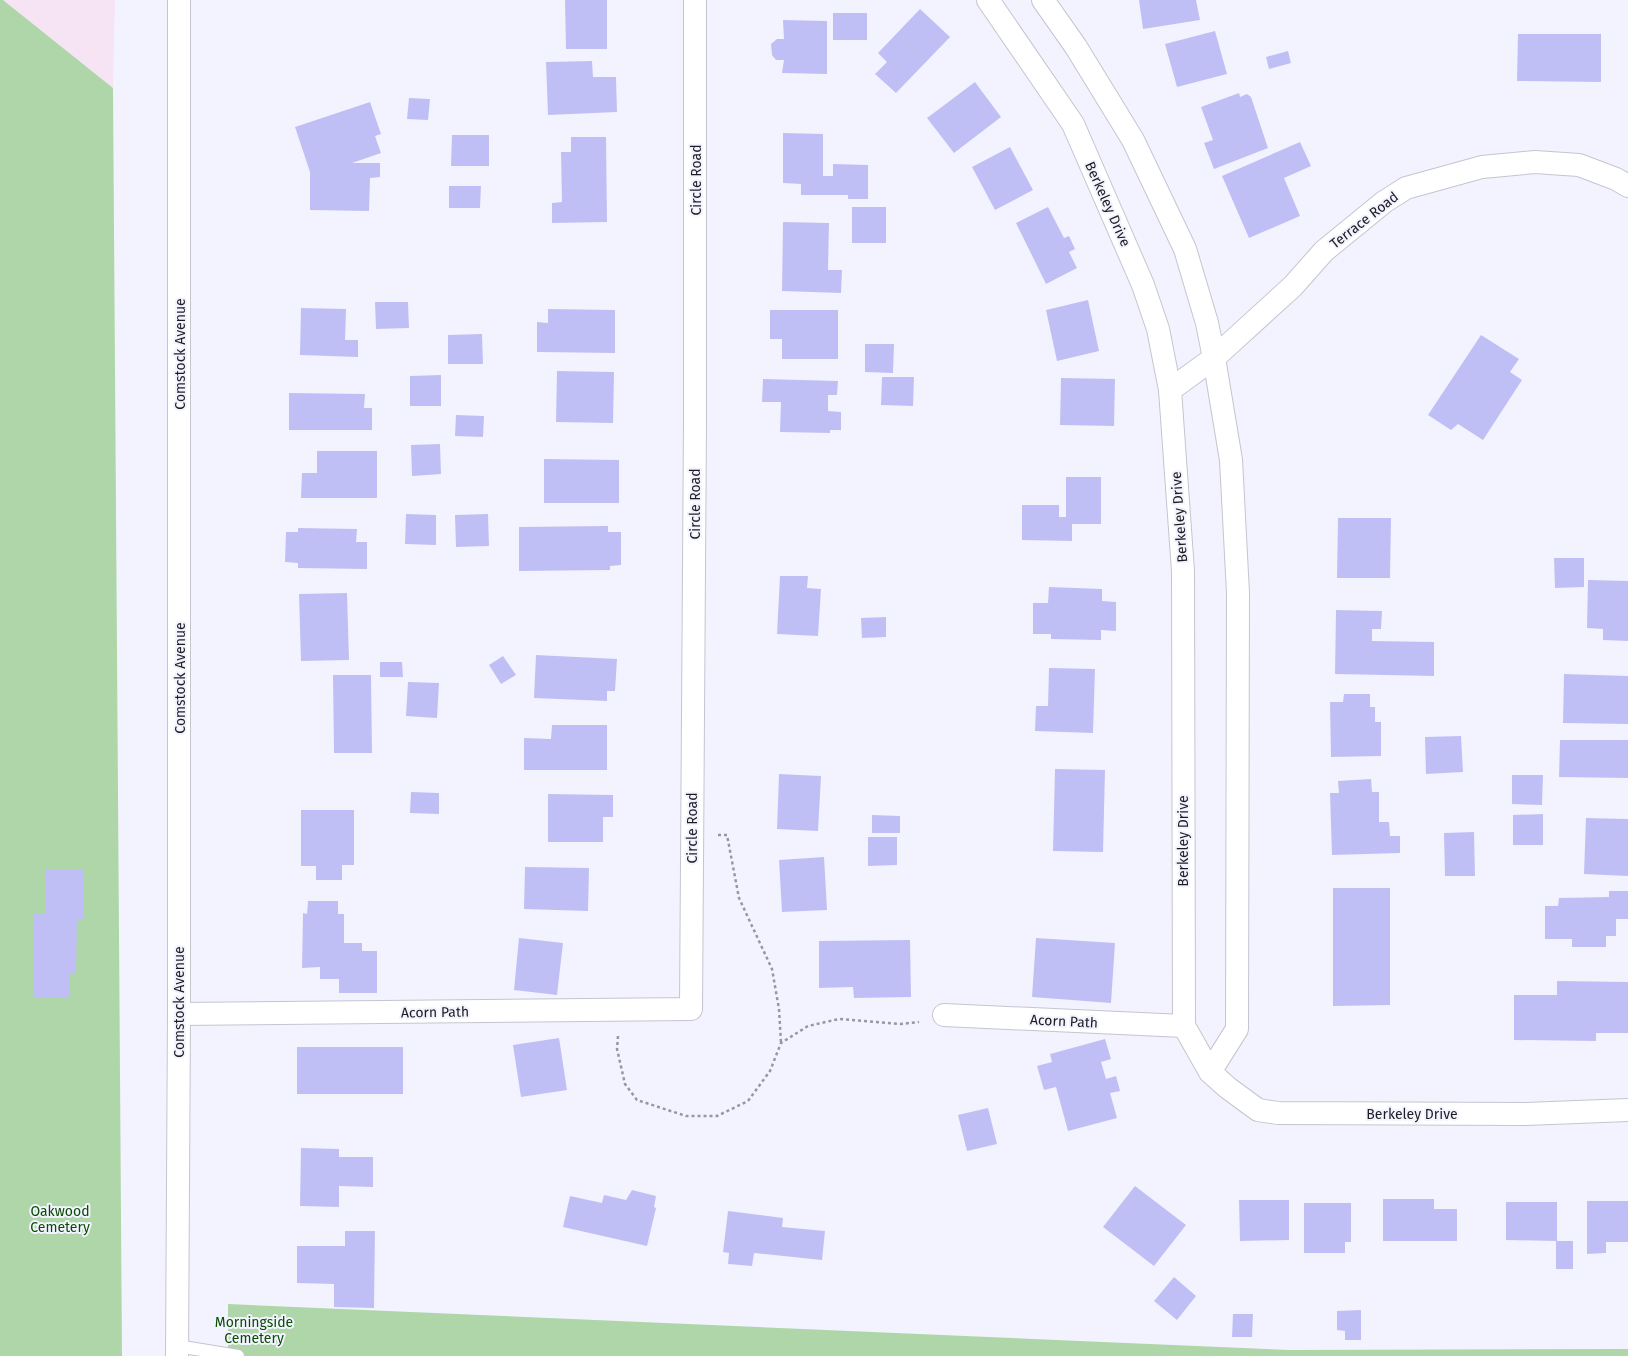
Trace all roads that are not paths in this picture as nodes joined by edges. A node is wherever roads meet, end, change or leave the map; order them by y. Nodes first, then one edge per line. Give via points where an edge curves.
1 (179, 0) edge
2 (694, 0) edge
3 (988, 0) edge
4 (1043, 0) edge
5 (1628, 186) edge
6 (1214, 358) junction
7 (1170, 390) junction
8 (691, 1009) joint
9 (179, 1014) junction
10 (944, 1015) road end
11 (1184, 1026) junction
12 (1210, 1072) junction
13 (1628, 1110) edge
14 (177, 1351) edge
15 (238, 1356) edge

1 - 9 street, Comstock Avenue
2 - 8 street, Circle Road via 695,422
3 - 7 street, Berkeley Drive via 1073,124 1143,285 1158,329
4 - 6 street via 1076,47 1140,153 1185,249 1207,323
5 - 6 street, Terrace Road via 1579,165 1534,162 1482,167 1406,188 1384,202 1324,251 1293,286
6 - 7 street, Terrace Road
6 - 12 street via 1231,460 1238,593 1237,1029
7 - 11 street, Berkeley Drive via 1183,571
8 - 9 street, Acorn Path
9 - 14 street, Comstock Avenue
10 - 11 street, Acorn Path
11 - 12 street, Berkeley Drive
12 - 13 street, Berkeley Drive via 1258,1110 1278,1113 1526,1114
14 - 15 lane

